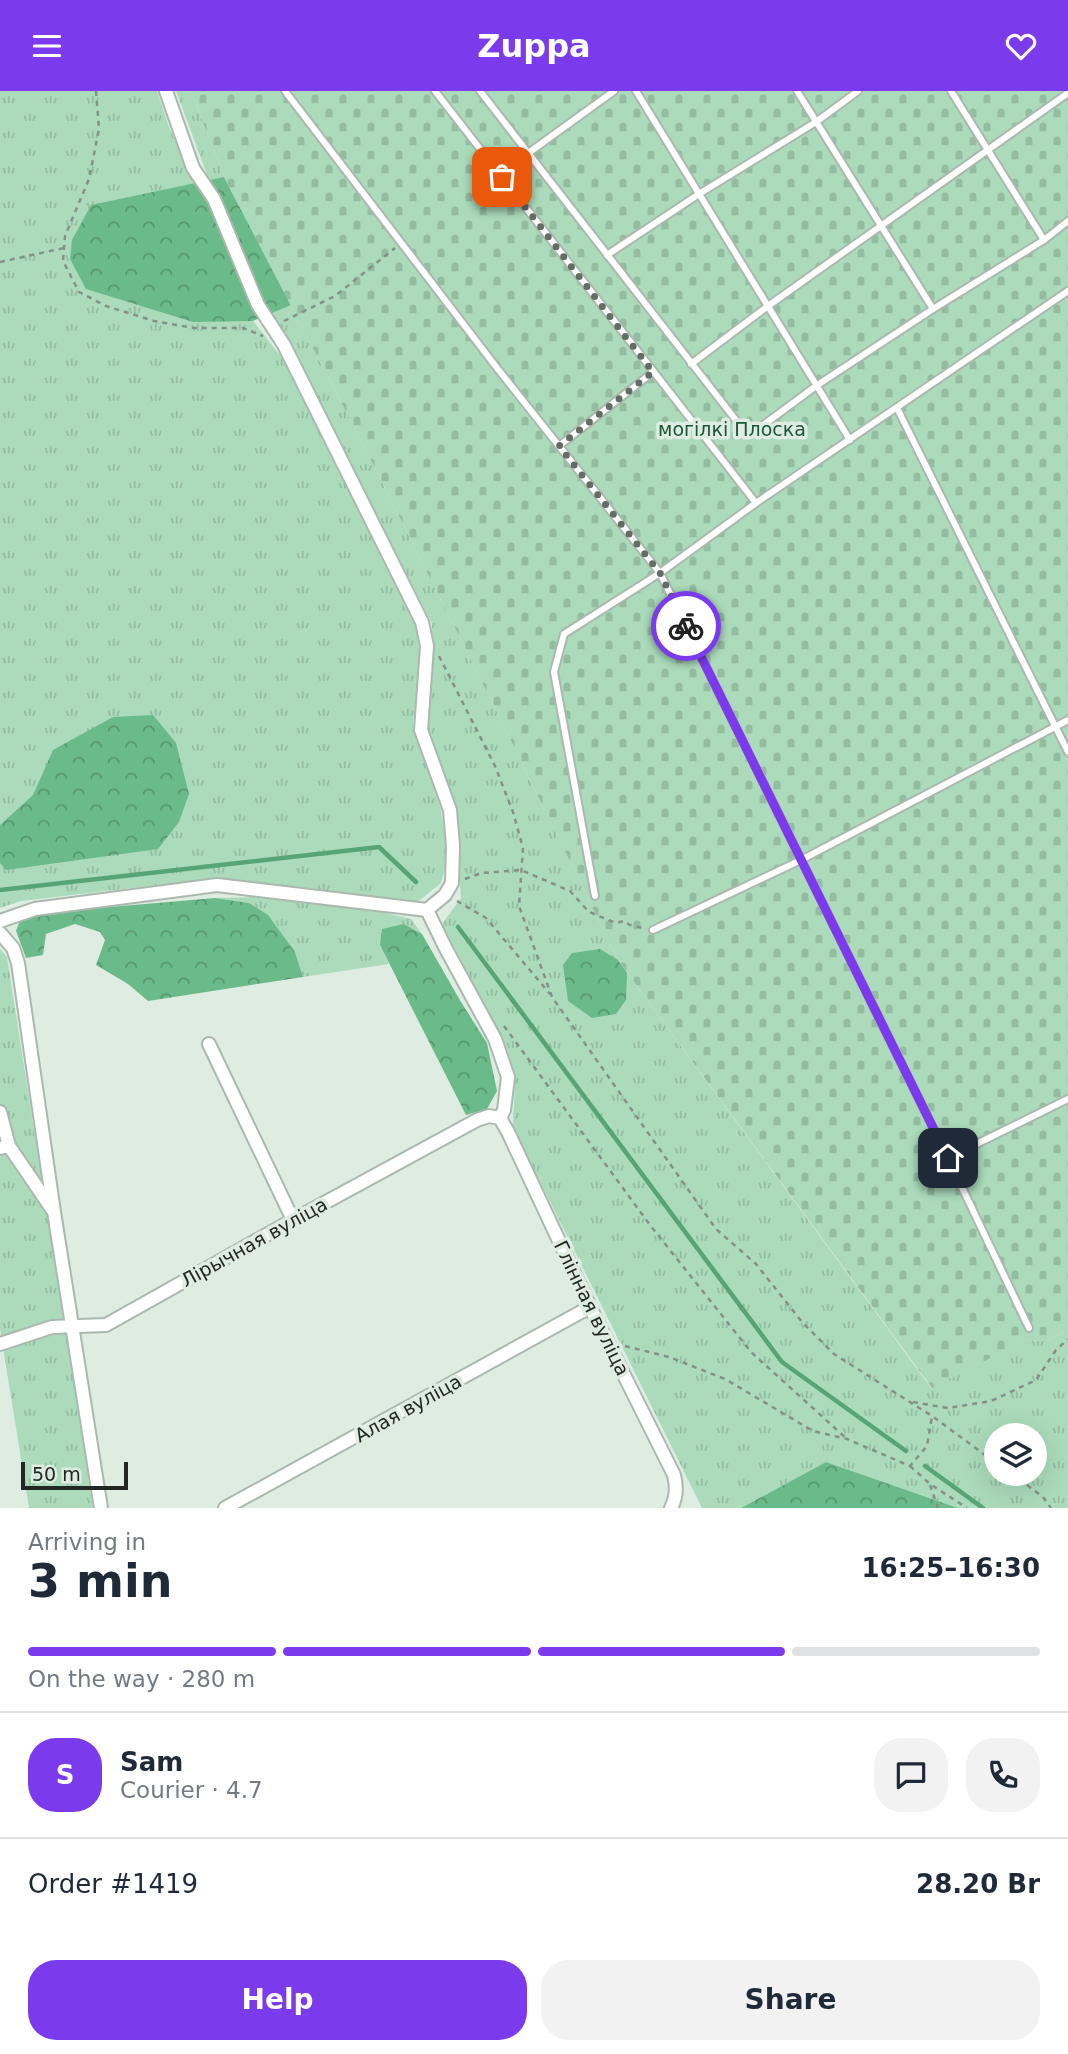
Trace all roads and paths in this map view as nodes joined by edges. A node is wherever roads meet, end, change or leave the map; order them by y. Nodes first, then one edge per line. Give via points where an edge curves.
1 (96, 91) edge
2 (166, 91) edge
3 (285, 91) edge
4 (435, 91) edge
5 (480, 91) edge
6 (614, 91) edge
7 (636, 91) edge
8 (797, 91) edge
9 (858, 91) edge
10 (951, 91) edge
11 (1068, 93) edge
12 (816, 122) junction
13 (988, 150) junction
14 (527, 154) junction
15 (699, 194) junction
16 (1068, 222) edge
17 (881, 225) junction
18 (1044, 240) junction
19 (401, 243) junction
20 (64, 248) junction
21 (607, 254) junction
22 (0, 262) edge
23 (1068, 291) edge
24 (768, 306) junction
25 (933, 309) junction
26 (272, 327) junction
27 (284, 345) junction
28 (691, 363) junction
29 (653, 372) junction
30 (816, 386) junction
31 (897, 408) junction
32 (850, 440) junction
33 (559, 446) junction
34 (756, 503) junction
35 (660, 573) junction
36 (434, 646) dead end
37 (1068, 720) edge
38 (1056, 726) junction
39 (1068, 751) edge
40 (802, 860) junction
41 (521, 870) junction
42 (452, 883) junction
43 (445, 895) junction
44 (595, 896) dead end
45 (428, 910) junction
46 (0, 921) edge
47 (653, 930) joint
48 (0, 933) edge
49 (552, 997) junction
50 (497, 1021) dead end
51 (209, 1044) dead end
52 (1068, 1099) edge
53 (0, 1112) edge
54 (500, 1118) junction
55 (4, 1147) edge
56 (948, 1158) junction
57 (54, 1212) junction
58 (293, 1220) junction
59 (590, 1307) junction
60 (73, 1325) junction
61 (1029, 1328) dead end
62 (1068, 1339) edge
63 (608, 1342) junction
64 (0, 1344) edge
65 (910, 1402) junction
66 (932, 1416) junction
67 (847, 1439) junction
68 (984, 1453) edge
69 (910, 1466) junction
70 (930, 1484) junction
71 (1028, 1486) edge
72 (673, 1504) edge
73 (101, 1508) edge
74 (225, 1508) edge
75 (938, 1508) edge
76 (967, 1508) edge
77 (1051, 1508) edge

1 - 20 path via 99,129 89,179
2 - 26 street via 193,168 214,199 258,305
3 - 19 lane
4 - 29 lane
5 - 14 lane
6 - 14 lane
7 - 15 lane
8 - 12 lane
9 - 12 lane
10 - 13 lane
11 - 13 lane
12 - 15 lane
12 - 17 lane
13 - 17 lane
13 - 18 lane
14 - 21 lane
15 - 21 lane
15 - 24 lane
16 - 18 lane
17 - 24 lane
17 - 25 lane
18 - 25 lane
19 - 26 path via 335,296
19 - 33 lane
20 - 22 path
20 - 27 path via 62,261 79,292 106,306 194,328 243,328
21 - 28 lane
23 - 31 lane
24 - 28 lane
24 - 30 lane
25 - 30 lane
26 - 27 street
27 - 42 street via 422,622 427,646 421,730 450,810
28 - 30 lane via 742,428 762,426
29 - 33 lane
29 - 34 lane
30 - 32 lane
31 - 32 lane
31 - 38 lane
32 - 34 lane
33 - 35 lane
34 - 35 lane
35 - 40 lane
35 - 44 lane via 564,634 554,672
36 - 41 path via 495,766 513,812 523,848
37 - 38 lane
38 - 39 lane
38 - 40 lane
40 - 47 lane
40 - 56 lane
41 - 42 path via 481,873
41 - 47 path via 570,891 588,911 616,923
41 - 49 path via 519,906
42 - 43 street
43 - 45 street
43 - 49 path via 486,918
45 - 46 street via 216,885 34,909
45 - 54 street via 495,1039 508,1077
48 - 57 street via 18,963
49 - 65 path via 716,1229 757,1264 802,1322 834,1354
50 - 67 path via 508,1029 650,1225 751,1352
51 - 58 street
52 - 56 lane
53 - 55 street
54 - 58 street, Лірычная вуліца via 477,1120
54 - 59 street, Глінная вуліца
55 - 57 street
56 - 61 lane
57 - 60 street
58 - 60 street, Лірычная вуліца via 106,1325
59 - 63 street, Глінная вуліца
59 - 74 street, Алая вуліца
60 - 64 street, Лірычная вуліца
60 - 73 street
62 - 65 path via 1036,1380 990,1401 948,1408
63 - 67 path via 702,1370 813,1431
63 - 72 street, Глінная вуліца via 674,1475
65 - 66 path
66 - 68 path
66 - 69 path via 927,1445
67 - 69 path
69 - 70 path
70 - 75 path
70 - 76 path
71 - 77 path

